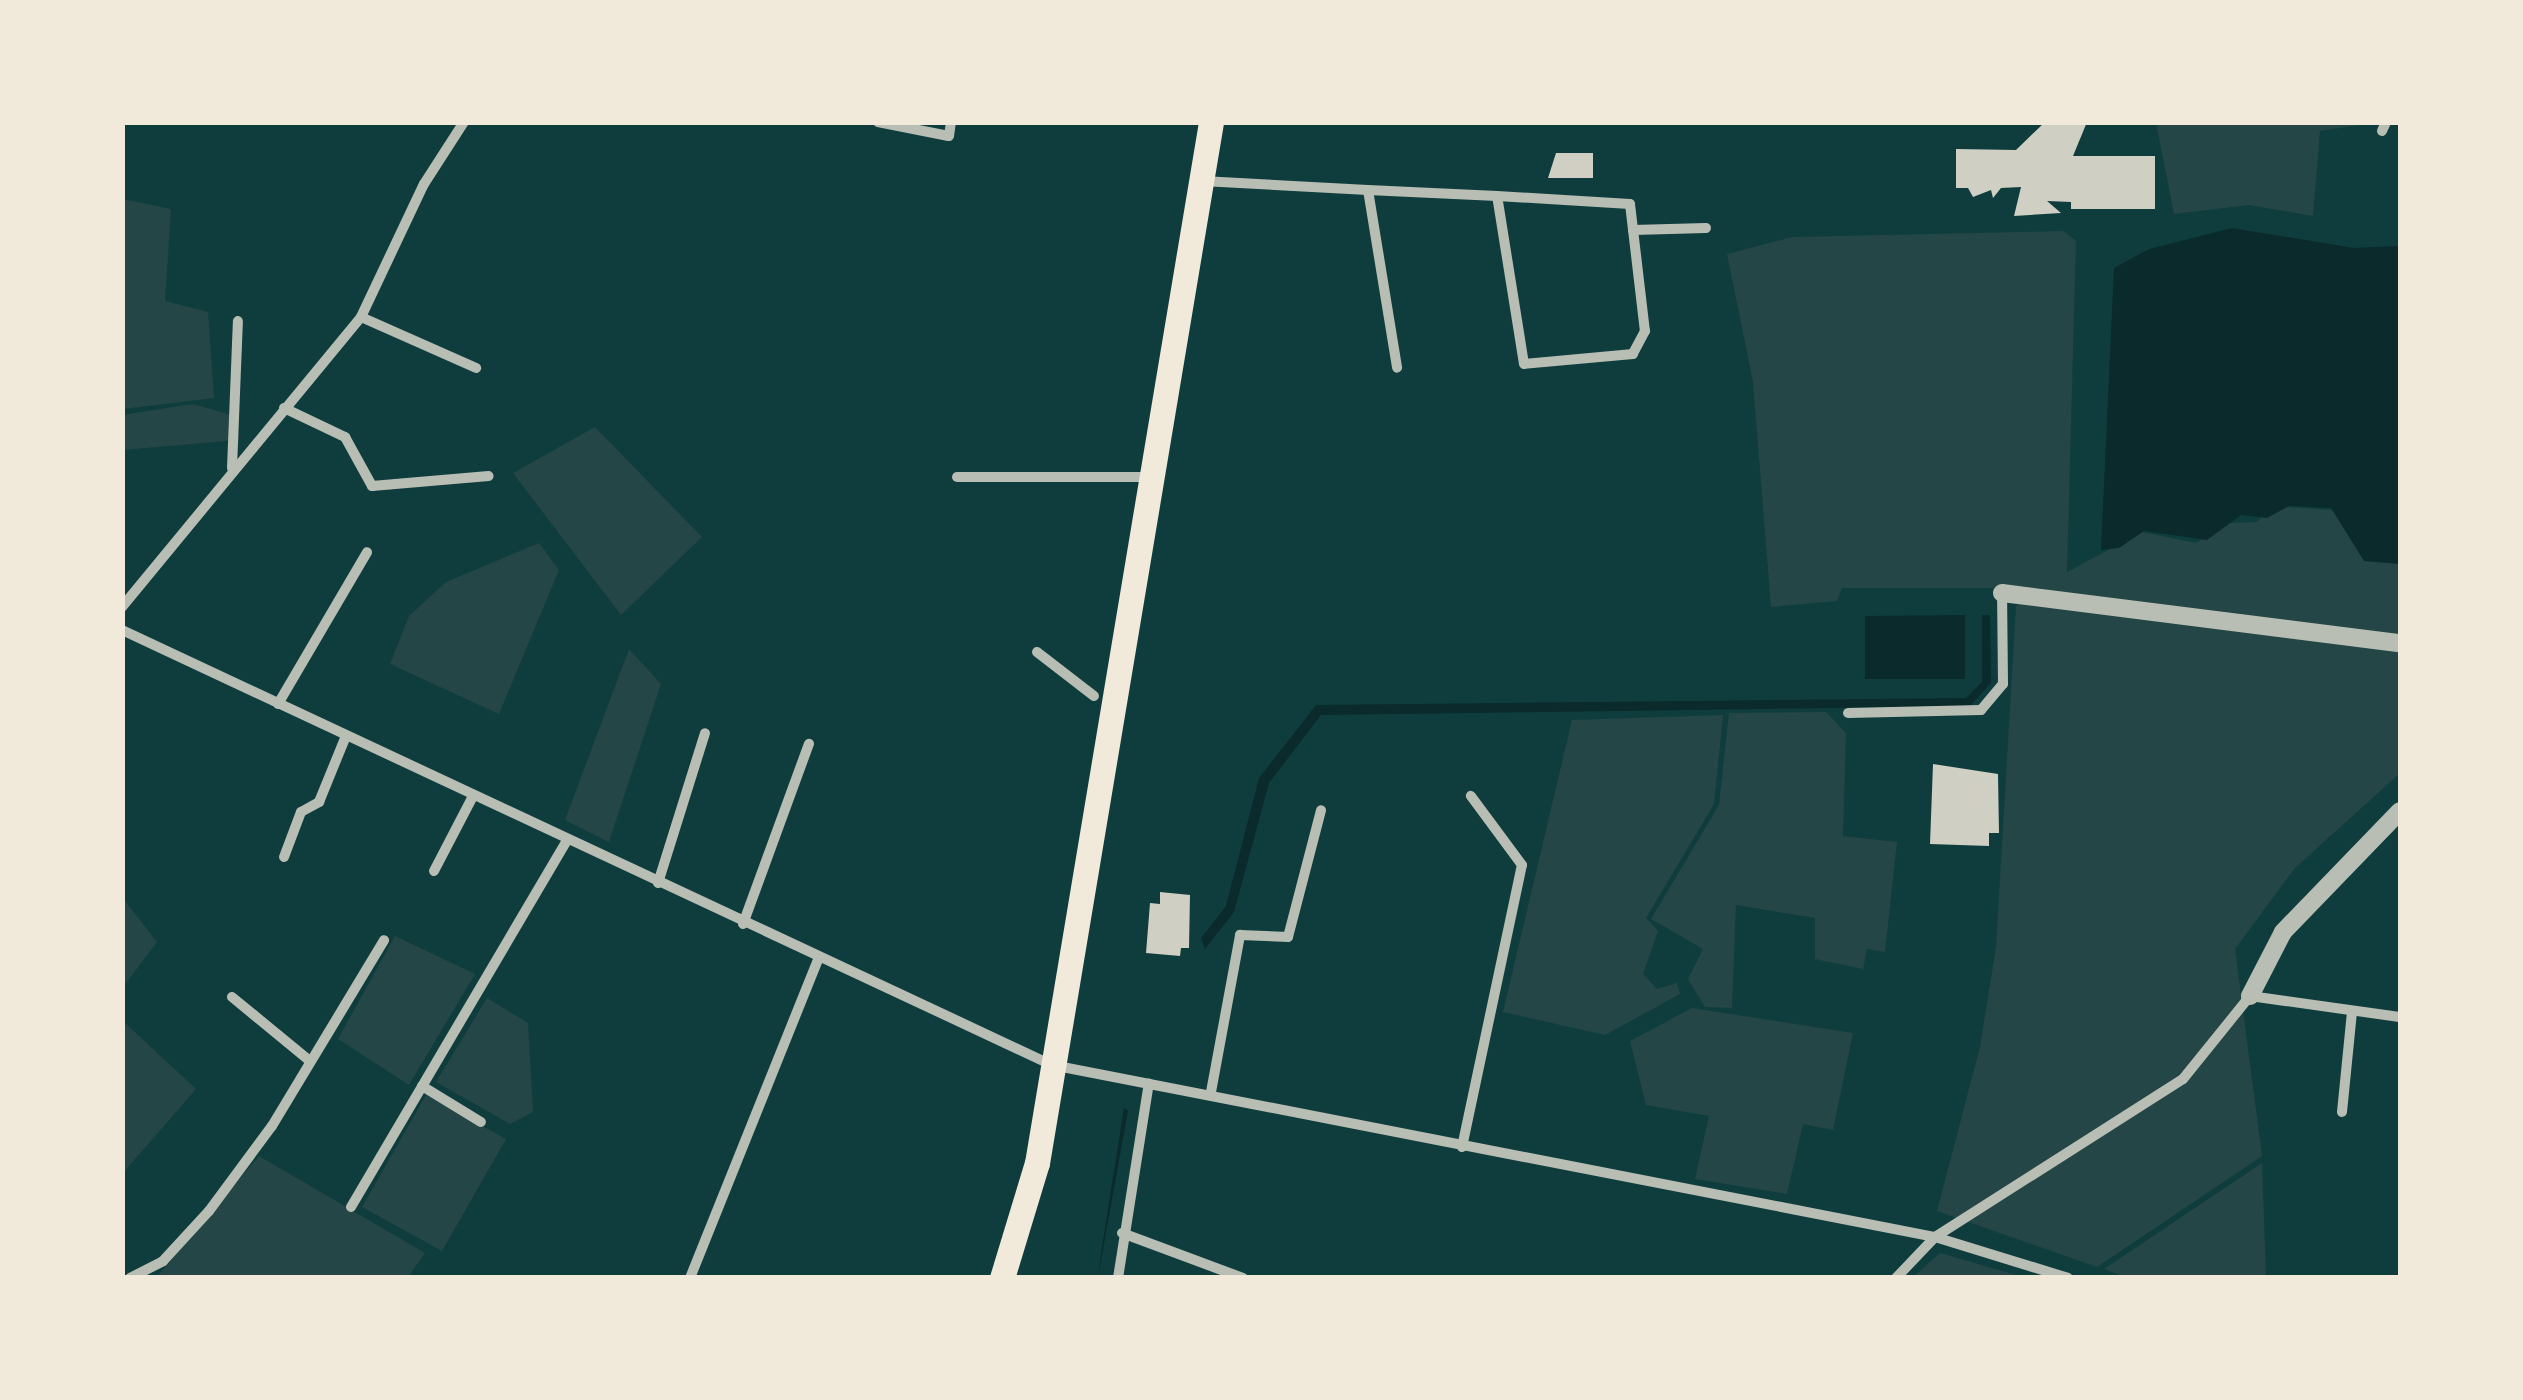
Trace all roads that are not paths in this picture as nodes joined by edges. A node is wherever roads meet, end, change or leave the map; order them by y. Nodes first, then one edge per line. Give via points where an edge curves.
1 (464, 122) edge
2 (878, 122) edge
3 (951, 122) edge
4 (1211, 122) edge
5 (1201, 181) junction
6 (1368, 190) junction
7 (1497, 196) junction
8 (1706, 228) dead end
9 (1634, 230) junction
10 (361, 317) junction
11 (238, 321) dead end
12 (476, 368) dead end
13 (1397, 368) dead end
14 (284, 408) junction
15 (232, 468) junction
16 (489, 476) dead end
17 (957, 477) dead end
18 (1151, 477) junction
19 (367, 552) dead end
20 (2002, 593) joint
21 (122, 607) edge
22 (122, 630) edge
23 (2400, 643) edge
24 (1037, 652) dead end
25 (1094, 696) dead end
26 (278, 704) junction
27 (1848, 713) dead end
28 (705, 733) dead end
29 (346, 736) junction
30 (808, 744) dead end
31 (473, 796) junction
32 (1470, 796) dead end
33 (1321, 810) dead end
34 (2400, 811) edge
35 (566, 840) junction
36 (284, 857) dead end
37 (434, 871) dead end
38 (658, 883) junction
39 (743, 924) junction
40 (384, 940) dead end
41 (818, 958) junction
42 (2250, 996) junction
43 (232, 997) dead end
44 (2352, 1010) junction
45 (2400, 1018) edge
46 (310, 1061) junction
47 (1052, 1065) junction
48 (1149, 1082) junction
49 (422, 1086) junction
50 (1211, 1092) junction
51 (2342, 1112) dead end
52 (482, 1122) dead end
53 (1462, 1148) junction
54 (351, 1207) dead end
55 (1122, 1233) junction
56 (1935, 1237) junction
57 (2043, 1273) edge
58 (130, 1278) edge
59 (690, 1278) edge
60 (1002, 1278) edge
61 (1118, 1278) edge
62 (1243, 1278) edge
63 (1896, 1278) edge
64 (2068, 1278) edge

1 - 10 street via 424,184
2 - 3 street via 948,136
4 - 5 highway
5 - 6 street
5 - 18 highway
6 - 7 street
6 - 13 street
7 - 9 street via 1630,204
7 - 9 street via 1524,364 1633,354 1645,331
8 - 9 street
10 - 12 street
10 - 14 street
11 - 15 street
14 - 15 street
14 - 16 street via 345,437 372,486
15 - 21 street
17 - 18 street
18 - 47 highway
19 - 26 street
20 - 23 street
20 - 27 street via 2003,684 1982,710
22 - 26 street
24 - 25 street
26 - 29 street
28 - 38 street
29 - 31 street
29 - 36 street via 319,802 302,812
30 - 39 street
31 - 35 street
31 - 37 street
32 - 53 street via 1522,865
33 - 50 street via 1288,937 1240,934
34 - 42 street via 2283,932
35 - 38 street
35 - 49 street
38 - 39 street
39 - 41 street
40 - 46 street
41 - 47 street
41 - 59 street
42 - 44 street
42 - 56 street via 2184,1080
43 - 46 street
44 - 45 street
44 - 51 street
46 - 58 street via 209,1210 162,1261
47 - 48 street
47 - 60 highway via 1038,1163
48 - 50 street
48 - 55 street
49 - 52 street
49 - 54 street
50 - 53 street
53 - 56 street
55 - 61 street
55 - 62 street
56 - 57 street
56 - 63 street
57 - 64 street

